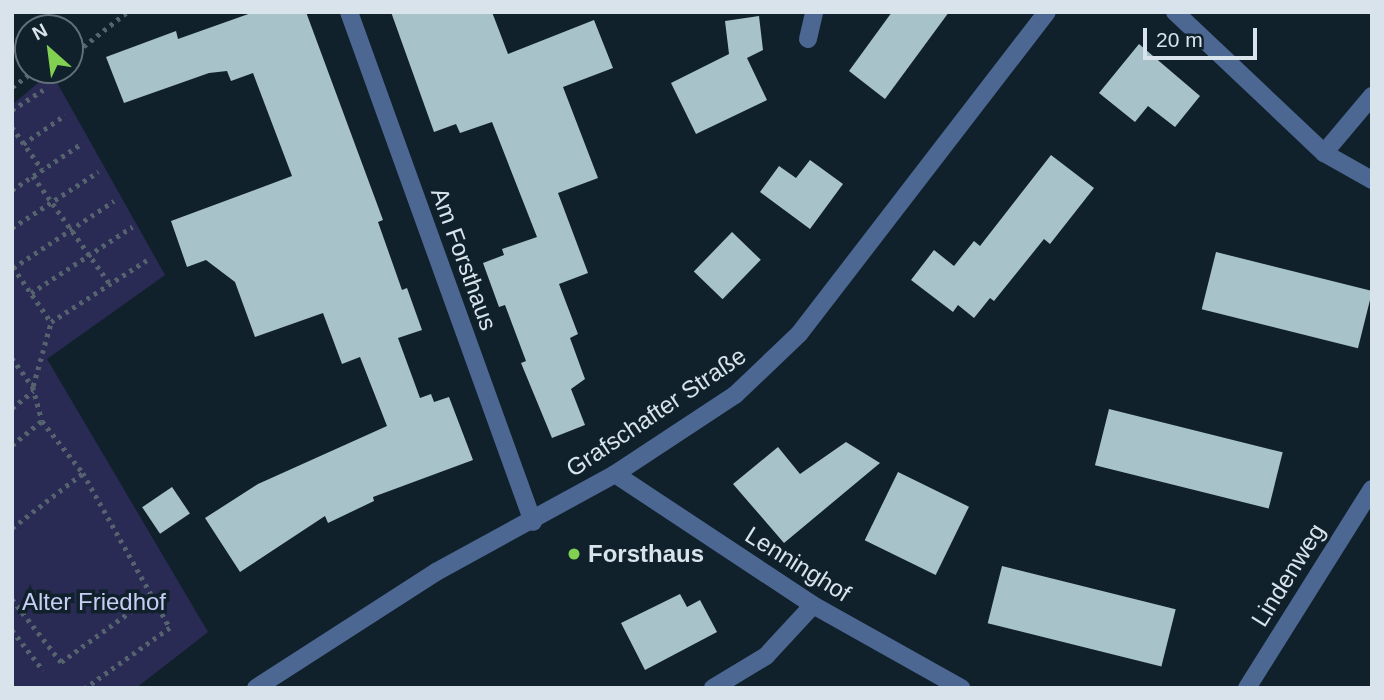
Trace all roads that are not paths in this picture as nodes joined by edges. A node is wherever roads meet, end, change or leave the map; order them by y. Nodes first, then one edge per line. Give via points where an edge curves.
1 (349, 12) edge
2 (814, 12) edge
3 (1047, 12) edge
4 (1175, 12) edge
5 (808, 39) dead end
6 (1372, 96) edge
7 (1324, 153) junction
8 (1372, 180) edge
9 (615, 474) junction
10 (1372, 489) edge
11 (533, 522) junction
12 (813, 604) junction
13 (718, 687) edge
14 (256, 688) edge
15 (961, 688) edge
16 (1247, 688) edge

1 - 11 street, Am Forsthaus
2 - 5 street
3 - 9 street, Grafschafter Straße via 799,334 735,395
4 - 7 street
6 - 7 street
7 - 8 street
9 - 11 street, Grafschafter Straße
9 - 12 street, Lenninghof
10 - 16 street, Lindenweg
11 - 14 street, Grafschafter Straße via 436,572
12 - 13 street via 766,656
12 - 15 street, Lenninghof

